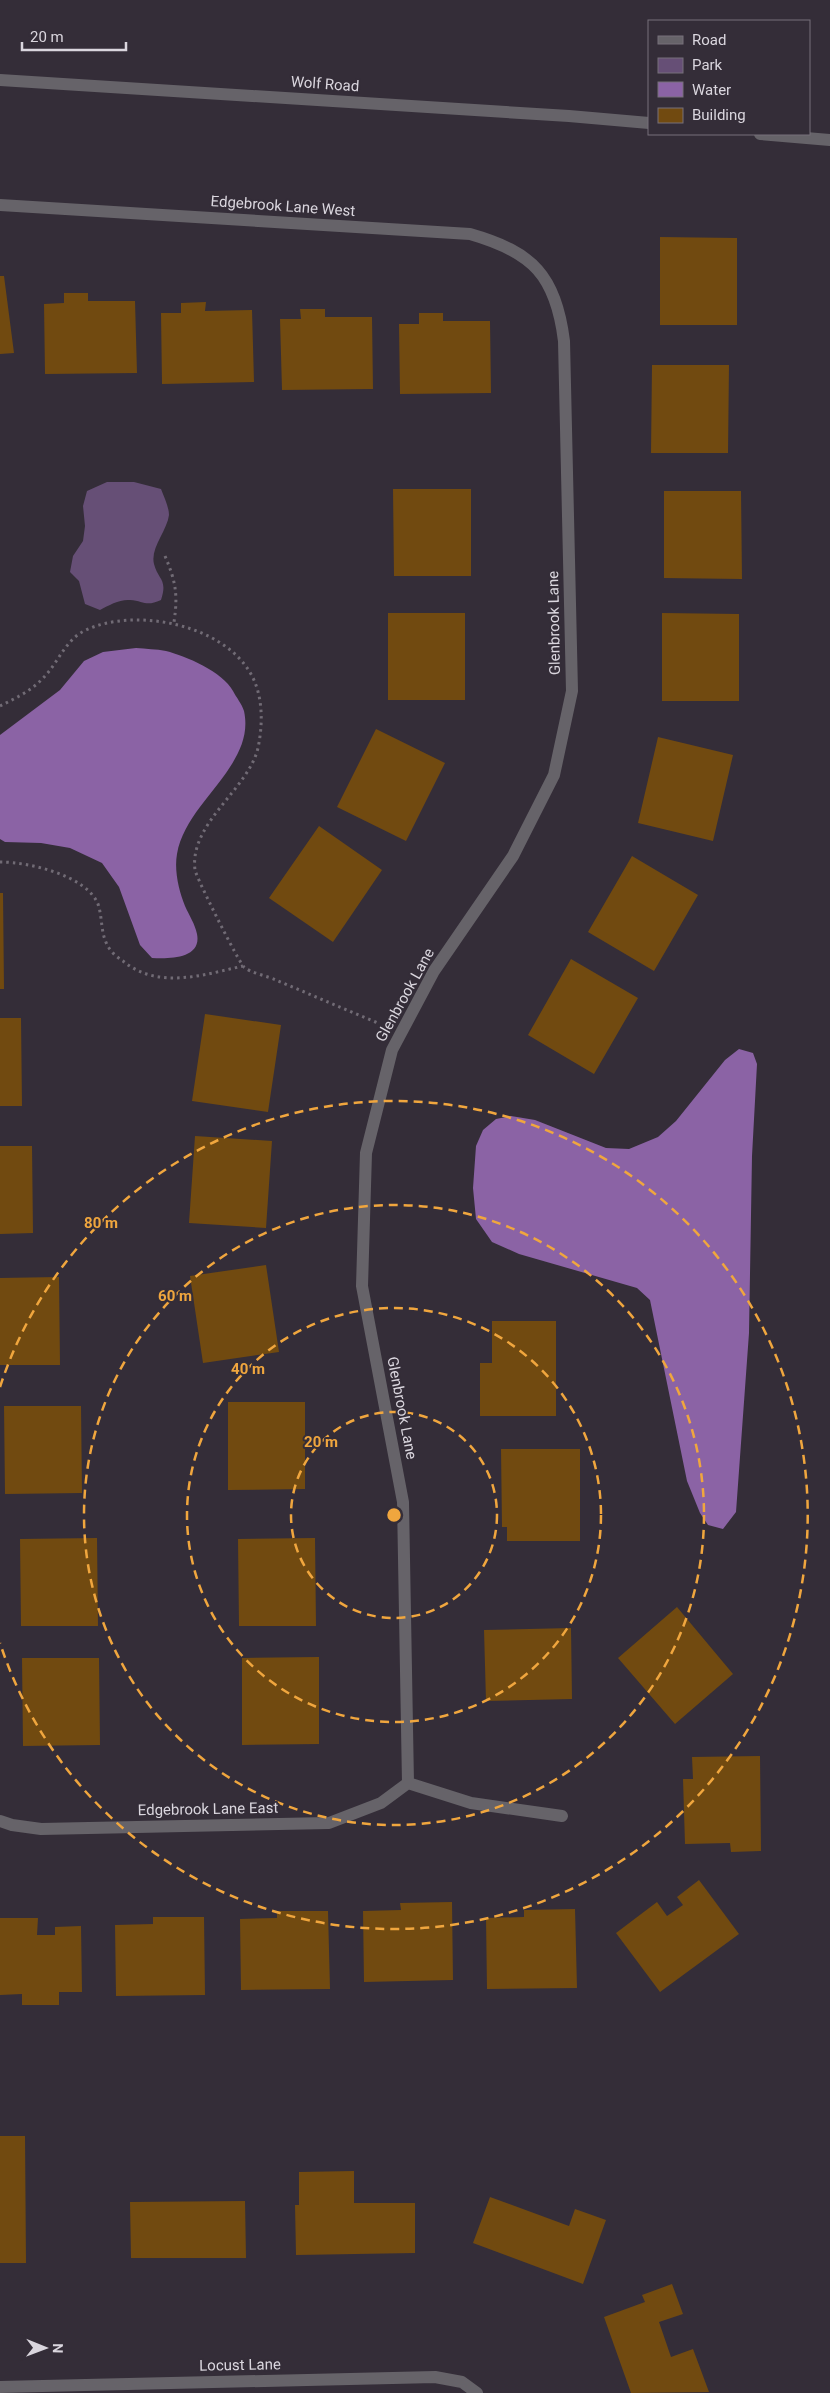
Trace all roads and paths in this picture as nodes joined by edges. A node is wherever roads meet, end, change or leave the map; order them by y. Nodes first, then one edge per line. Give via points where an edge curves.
1 (0, 80) edge
2 (648, 123) edge
3 (772, 135) edge
4 (830, 140) edge
5 (0, 205) edge
6 (548, 282) joint
7 (166, 556) dead end
8 (174, 622) junction
9 (0, 706) edge
10 (0, 862) edge
11 (243, 966) junction
12 (401, 1032) junction
13 (408, 1783) junction
14 (562, 1816) dead end
15 (0, 1821) edge
16 (0, 2387) edge
17 (477, 2393) edge

1 - 2 street, Wolf Road
3 - 4 street
5 - 6 street, Edgebrook Lane West via 470,234 514,250 533,264
6 - 12 street, Glenbrook Lane via 561,320 564,341 572,691 554,775 513,856 434,971
7 - 8 path via 175,581
8 - 9 path via 124,620 106,622 84,631 69,642 44,676 23,694
8 - 11 path via 216,642 238,657 260,696 258,749 204,832 195,853 195,871 203,890
10 - 11 path via 37,866 79,884 98,905 102,933 109,949 129,967 146,975 164,979 186,978
11 - 12 path
12 - 13 street, Glenbrook Lane via 392,1050 366,1153 362,1286 403,1502
13 - 14 street via 471,1803
13 - 15 street, Edgebrook Lane East via 381,1803 329,1823 41,1829
16 - 17 street, Locust Lane via 435,2378 462,2382

